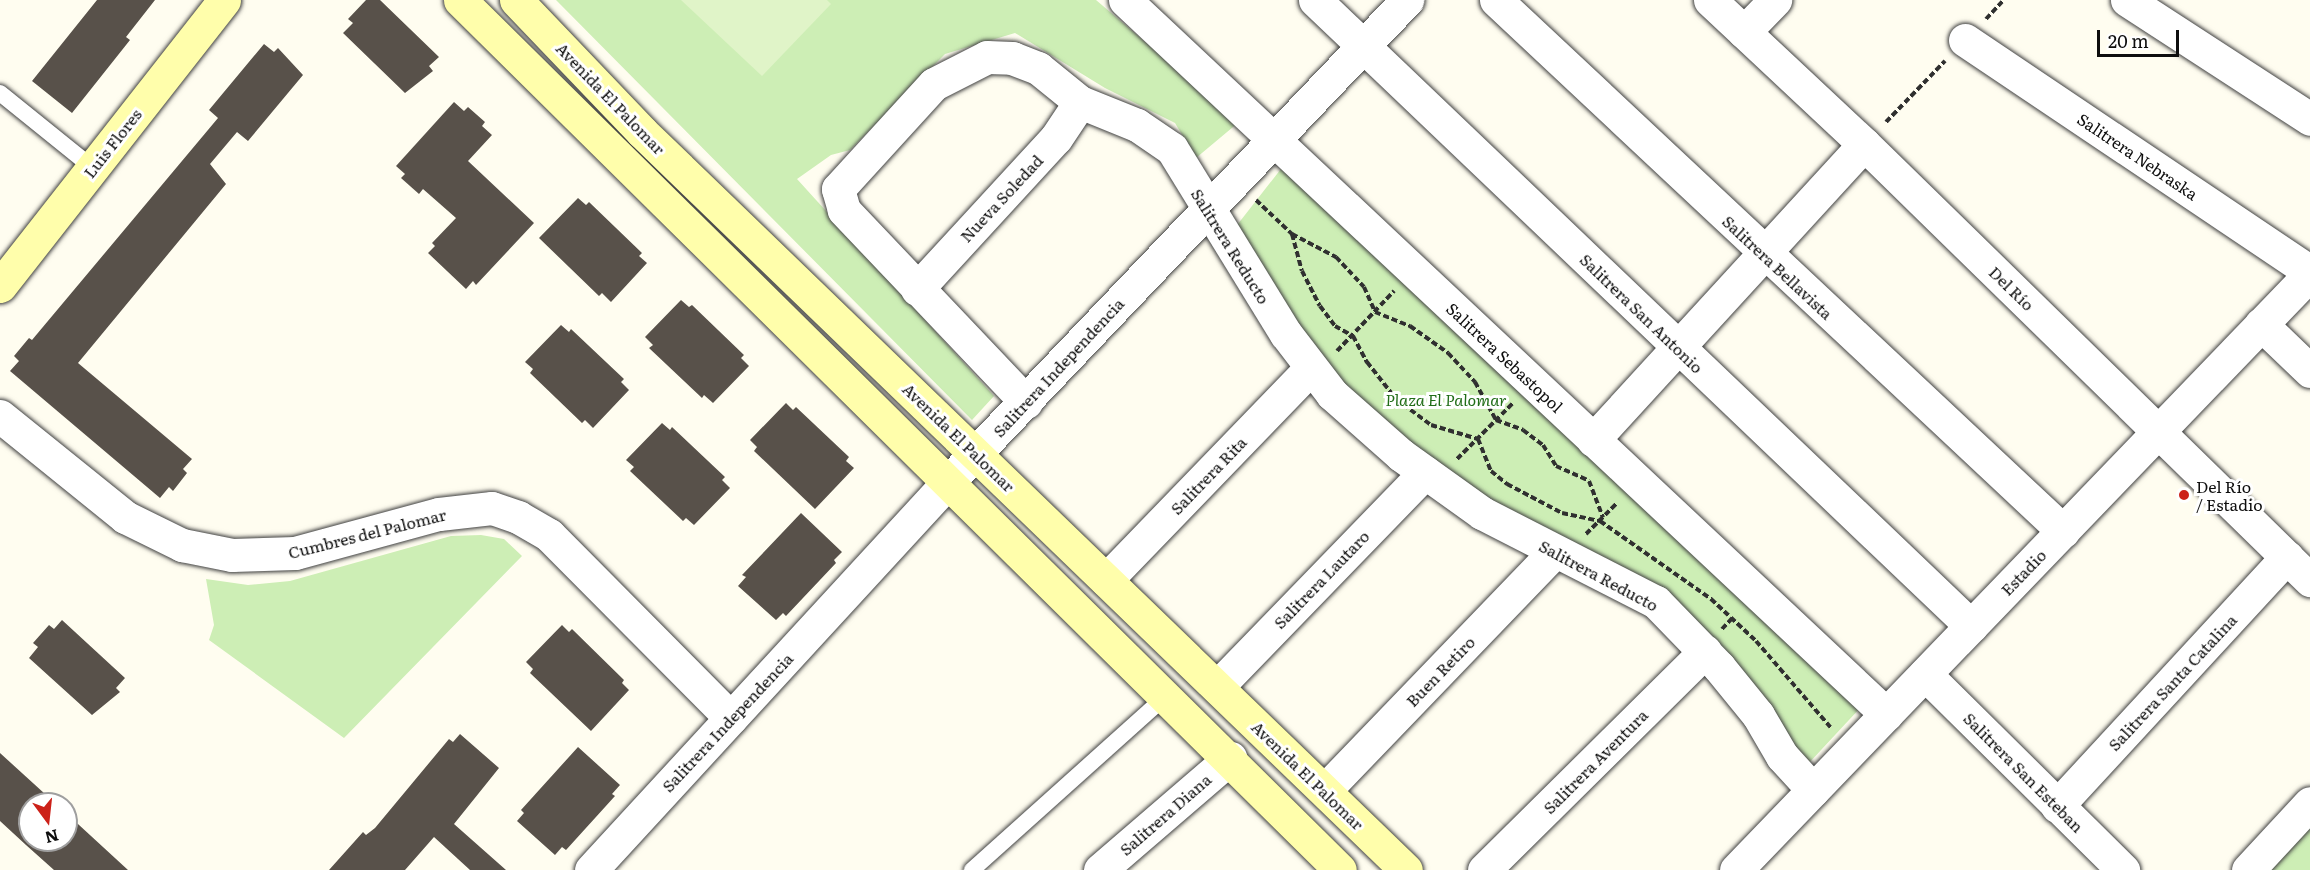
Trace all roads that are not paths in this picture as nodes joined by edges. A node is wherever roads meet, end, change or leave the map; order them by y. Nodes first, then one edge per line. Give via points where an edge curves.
1 (224, 0) edge
2 (460, 0) edge
3 (516, 0) edge
4 (1125, 0) edge
5 (1315, 0) edge
6 (1407, 0) edge
7 (1496, 0) edge
8 (1710, 0) edge
9 (1775, 0) edge
10 (2127, 0) edge
11 (1744, 32) junction
12 (1965, 40) road end
13 (1364, 46) junction
14 (0, 93) edge
15 (1080, 102) junction
16 (2310, 119) edge
17 (1274, 140) junction
18 (1864, 144) junction
19 (93, 168) junction
20 (1208, 207) junction
21 (1764, 254) junction
22 (2310, 273) edge
23 (0, 286) edge
24 (917, 289) junction
25 (2261, 324) junction
26 (1678, 348) junction
27 (2310, 371) edge
28 (1311, 372) junction
29 (1026, 402) junction
30 (0, 416) edge
31 (2158, 432) junction
32 (1593, 440) junction
33 (976, 454) junction
34 (1430, 476) junction
35 (948, 482) junction
36 (2063, 531) junction
37 (1558, 554) junction
38 (2287, 558) junction
39 (1106, 580) junction
40 (2310, 580) edge
41 (1971, 626) junction
42 (1705, 651) junction
43 (1925, 674) junction
44 (1217, 687) junction
45 (1166, 696) junction
46 (1886, 714) junction
47 (731, 718) junction
48 (1230, 758) junction
49 (1325, 790) junction
50 (1813, 790) junction
51 (2310, 803) edge
52 (2057, 806) junction
53 (591, 870) edge
54 (972, 870) edge
55 (1100, 870) edge
56 (1340, 870) edge
57 (1406, 870) edge
58 (1484, 870) edge
59 (1736, 870) edge
60 (2123, 870) edge
61 (2248, 870) edge

1 - 19 street, Luis Flores
2 - 35 street
3 - 33 street, Avenida El Palomar via 642,132
4 - 17 street, Salitrera Sebastopol
5 - 13 street, Salitrera San Antonio
6 - 13 street, Salitrera Independencia
7 - 21 street, Salitrera Bellavista
8 - 11 street, Del Río
9 - 11 street
10 - 16 street
11 - 18 street, Del Río
12 - 22 street, Salitrera Nebraska
13 - 17 street, Salitrera Independencia
13 - 26 street, Salitrera San Antonio
14 - 19 lane
15 - 20 street, Salitrera Reducto via 1137,125 1172,149
15 - 24 street, Nueva Soledad via 1056,138
15 - 24 street, Salitrera Reducto via 1038,68 1012,58 987,57 934,84 838,189 844,210
17 - 20 street, Salitrera Independencia
17 - 32 street, Salitrera Sebastopol
18 - 21 street
18 - 31 street, Del Río
19 - 23 street, Luis Flores
20 - 28 street, Salitrera Reducto
20 - 29 street, Salitrera Independencia
21 - 26 street
21 - 36 street, Salitrera Bellavista
22 - 25 street, Estadio
24 - 29 street, Salitrera Reducto
25 - 27 street
25 - 31 street, Estadio
26 - 32 street
26 - 41 street, Salitrera San Antonio
28 - 34 street, Salitrera Reducto
28 - 39 street, Salitrera Rita
29 - 33 street, Salitrera Independencia
30 - 47 street, Cumbres del Palomar via 126,517 182,545 222,553 295,553 439,514 492,508 518,517 549,535
31 - 36 street, Estadio
31 - 38 street, Del Río
32 - 46 street, Salitrera Sebastopol
33 - 35 street, Salitrera Independencia
33 - 39 street, Avenida El Palomar
34 - 37 street, Salitrera Reducto via 1482,513
34 - 44 street, Salitrera Lautaro
35 - 45 street
35 - 47 street, Salitrera Independencia
36 - 41 street, Estadio
37 - 42 street, Salitrera Reducto via 1656,602
37 - 49 street, Buen Retiro
38 - 40 street, Del Río
38 - 52 street, Salitrera Santa Catalina
39 - 44 street, Avenida El Palomar
41 - 43 street, Estadio
42 - 50 street, Salitrera Reducto via 1758,715 1782,756
42 - 58 street, Salitrera Aventura
43 - 46 street, Estadio
43 - 52 street, Salitrera San Esteban
44 - 49 street, Avenida El Palomar
45 - 48 street
45 - 54 lane
46 - 50 street, Estadio
47 - 53 street, Salitrera Independencia
48 - 55 street, Salitrera Diana
48 - 56 street
49 - 57 street, Avenida El Palomar
50 - 59 street, Estadio
51 - 61 street
52 - 60 street, Salitrera San Esteban

